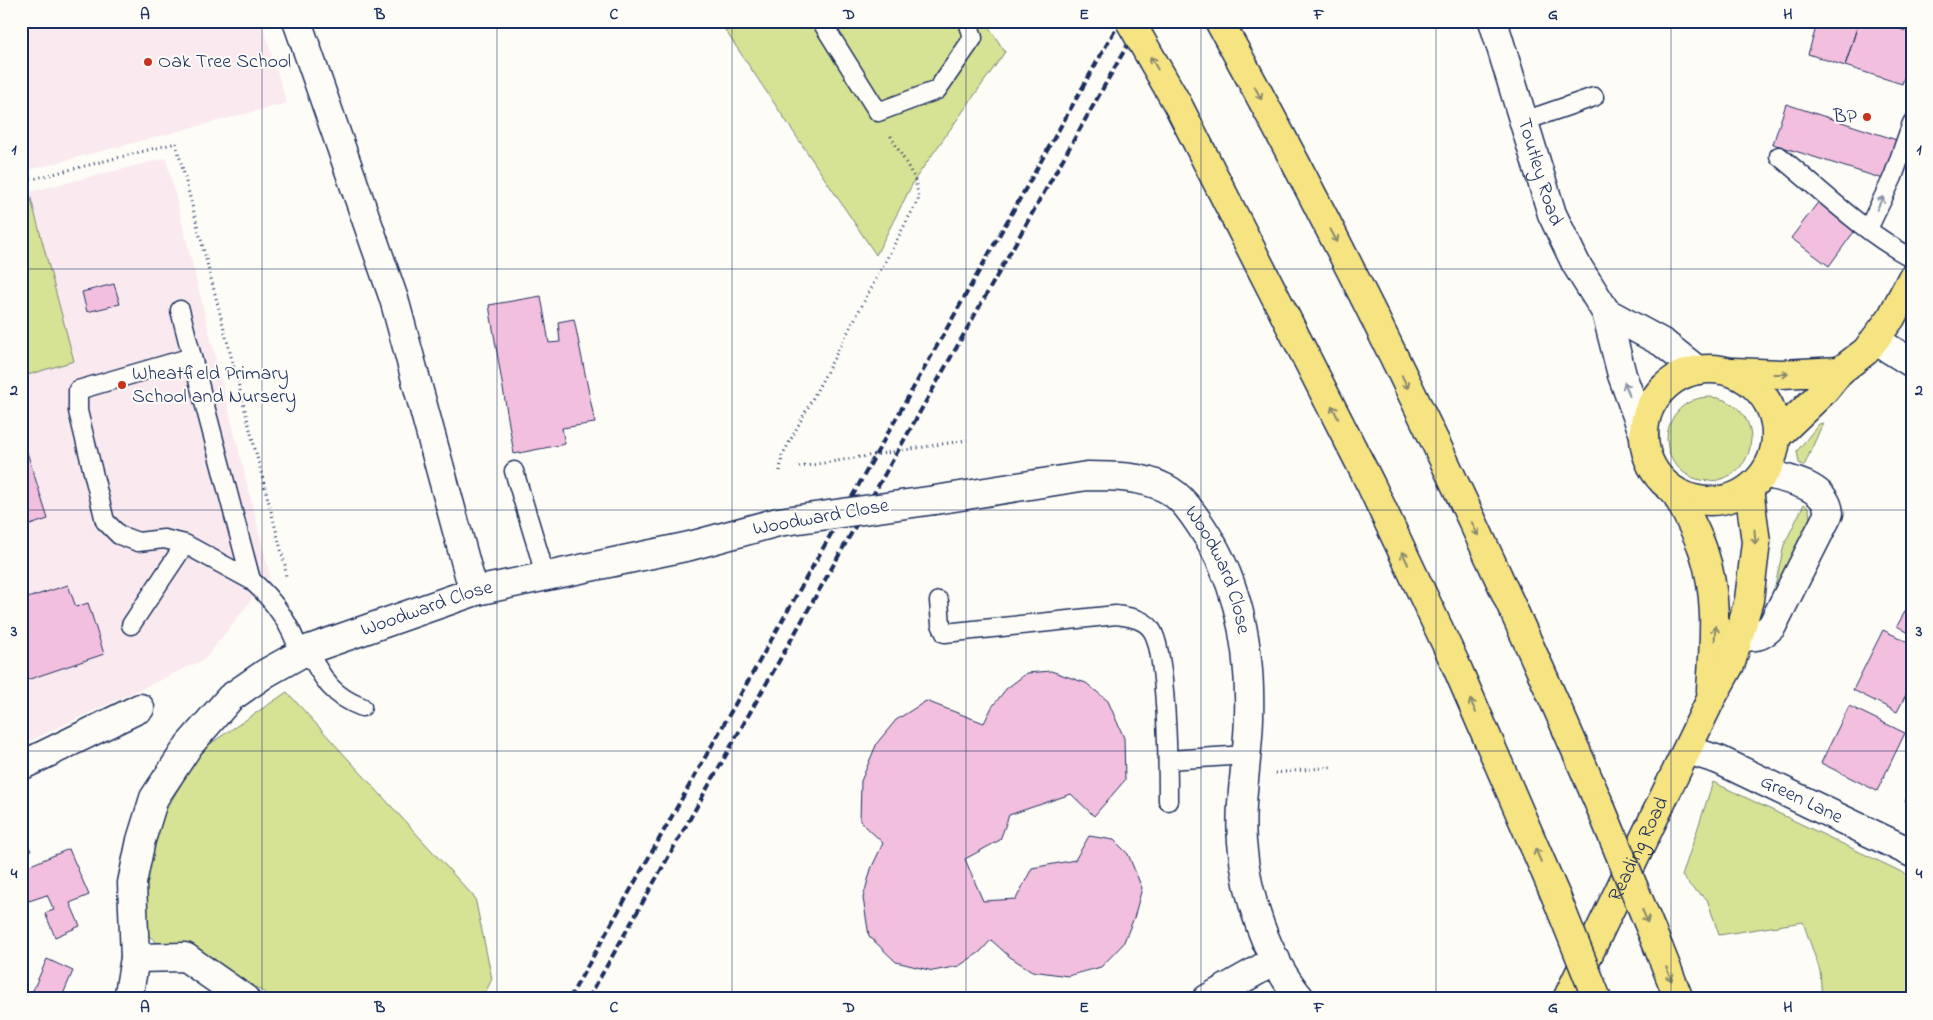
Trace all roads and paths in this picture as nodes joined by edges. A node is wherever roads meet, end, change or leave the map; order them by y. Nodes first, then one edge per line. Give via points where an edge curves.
1 (297, 21) edge
2 (821, 21) edge
3 (968, 21) edge
4 (1130, 21) edge
5 (1219, 21) edge
6 (1493, 21) edge
7 (1594, 97) dead end
8 (878, 112) junction
9 (1524, 122) junction
10 (1912, 124) edge
11 (1779, 156) dead end
12 (1868, 229) junction
13 (1912, 258) edge
14 (1912, 278) edge
15 (180, 310) dead end
16 (1606, 312) junction
17 (1875, 340) junction
18 (192, 357) junction
19 (1912, 363) edge
20 (1697, 370) junction
21 (1840, 371) junction
22 (1733, 372) junction
23 (1644, 435) junction
24 (1777, 436) junction
25 (968, 440) dead end
26 (799, 467) dead end
27 (514, 471) dead end
28 (780, 471) dead end
29 (1757, 481) junction
30 (1675, 491) junction
31 (185, 544) junction
32 (544, 577) junction
33 (251, 580) junction
34 (476, 591) junction
35 (939, 601) dead end
36 (131, 625) dead end
37 (1738, 636) junction
38 (304, 651) junction
39 (1711, 700) junction
40 (362, 707) dead end
41 (140, 708) dead end
42 (1688, 750) junction
43 (1168, 760) junction
44 (1245, 765) junction
45 (21, 766) edge
46 (1331, 767) dead end
47 (1168, 801) dead end
48 (1912, 853) edge
49 (135, 958) junction
50 (1276, 960) junction
51 (128, 999) edge
52 (246, 999) edge
53 (1207, 999) edge
54 (1302, 999) edge
55 (1567, 999) edge
56 (1598, 999) edge
57 (1678, 999) edge

1 - 34 street via 394,299
2 - 8 lane
3 - 8 lane via 973,38 937,90
56 -> 4 main road, bridge via 1558,899 1458,672 1371,485 1178,105
5 -> 57 main road, bridge via 1337,241 1541,669
6 - 9 street, Toutley Road
7 - 9 lane
8 - 28 path via 915,179 919,198 782,456
9 - 16 street, Toutley Road via 1561,236
12 -> 10 lane via 1893,177
11 - 12 lane
12 - 13 lane
14 - 17 main road
15 - 18 lane
16 - 20 street via 1663,343
23 -> 16 street, Toutley Road via 1622,375
17 - 19 street
17 - 21 main road
18 - 31 lane via 78,390 78,411 106,521 119,535 138,542 164,539
18 - 33 lane
20 - 22 main road via 1715,368
20 - 23 main road via 1676,378 1659,393 1647,413
22 -> 21 main road
21 - 24 main road
22 - 24 main road via 1760,390 1775,420
23 - 30 main road via 1653,468
24 - 29 main road via 1771,462
25 - 26 path, bridge
27 - 32 lane
29 - 30 main road via 1732,498 1713,502 1693,499
29 -> 37 main road, Reading Road via 1756,542 1749,600
29 - 37 street via 1816,491 1828,504 1829,513 1772,626 1753,638
39 -> 30 main road, Reading Road via 1714,598 1702,548
31 - 33 lane
31 - 36 lane
32 - 34 street, Woodward Close
32 - 44 street, Woodward Close, bridge via 690,546 778,522 1087,476 1146,482 1164,487 1179,497 1207,534 1229,580 1238,609 1248,667 1249,720
33 - 38 lane via 288,621
34 - 38 street, Woodward Close
35 - 43 lane via 940,624 944,633 1116,615 1143,621 1152,629 1157,642
37 - 39 main road, Reading Road via 1731,663
38 - 40 lane via 343,700
38 - 49 street, Woodward Close via 230,698 189,745 154,798 140,840 132,883
39 - 42 main road, Reading Road
41 - 45 street
42 - 48 street, Green Lane via 1719,760
42 - 55 main road, Reading Road
43 - 44 lane
43 - 47 lane
44 - 46 path
44 - 50 street, Woodward Close via 1241,817 1247,875 1264,935
49 - 51 street, Woodward Close
49 - 52 street via 185,957
50 - 53 street
50 - 54 street, Woodward Close

